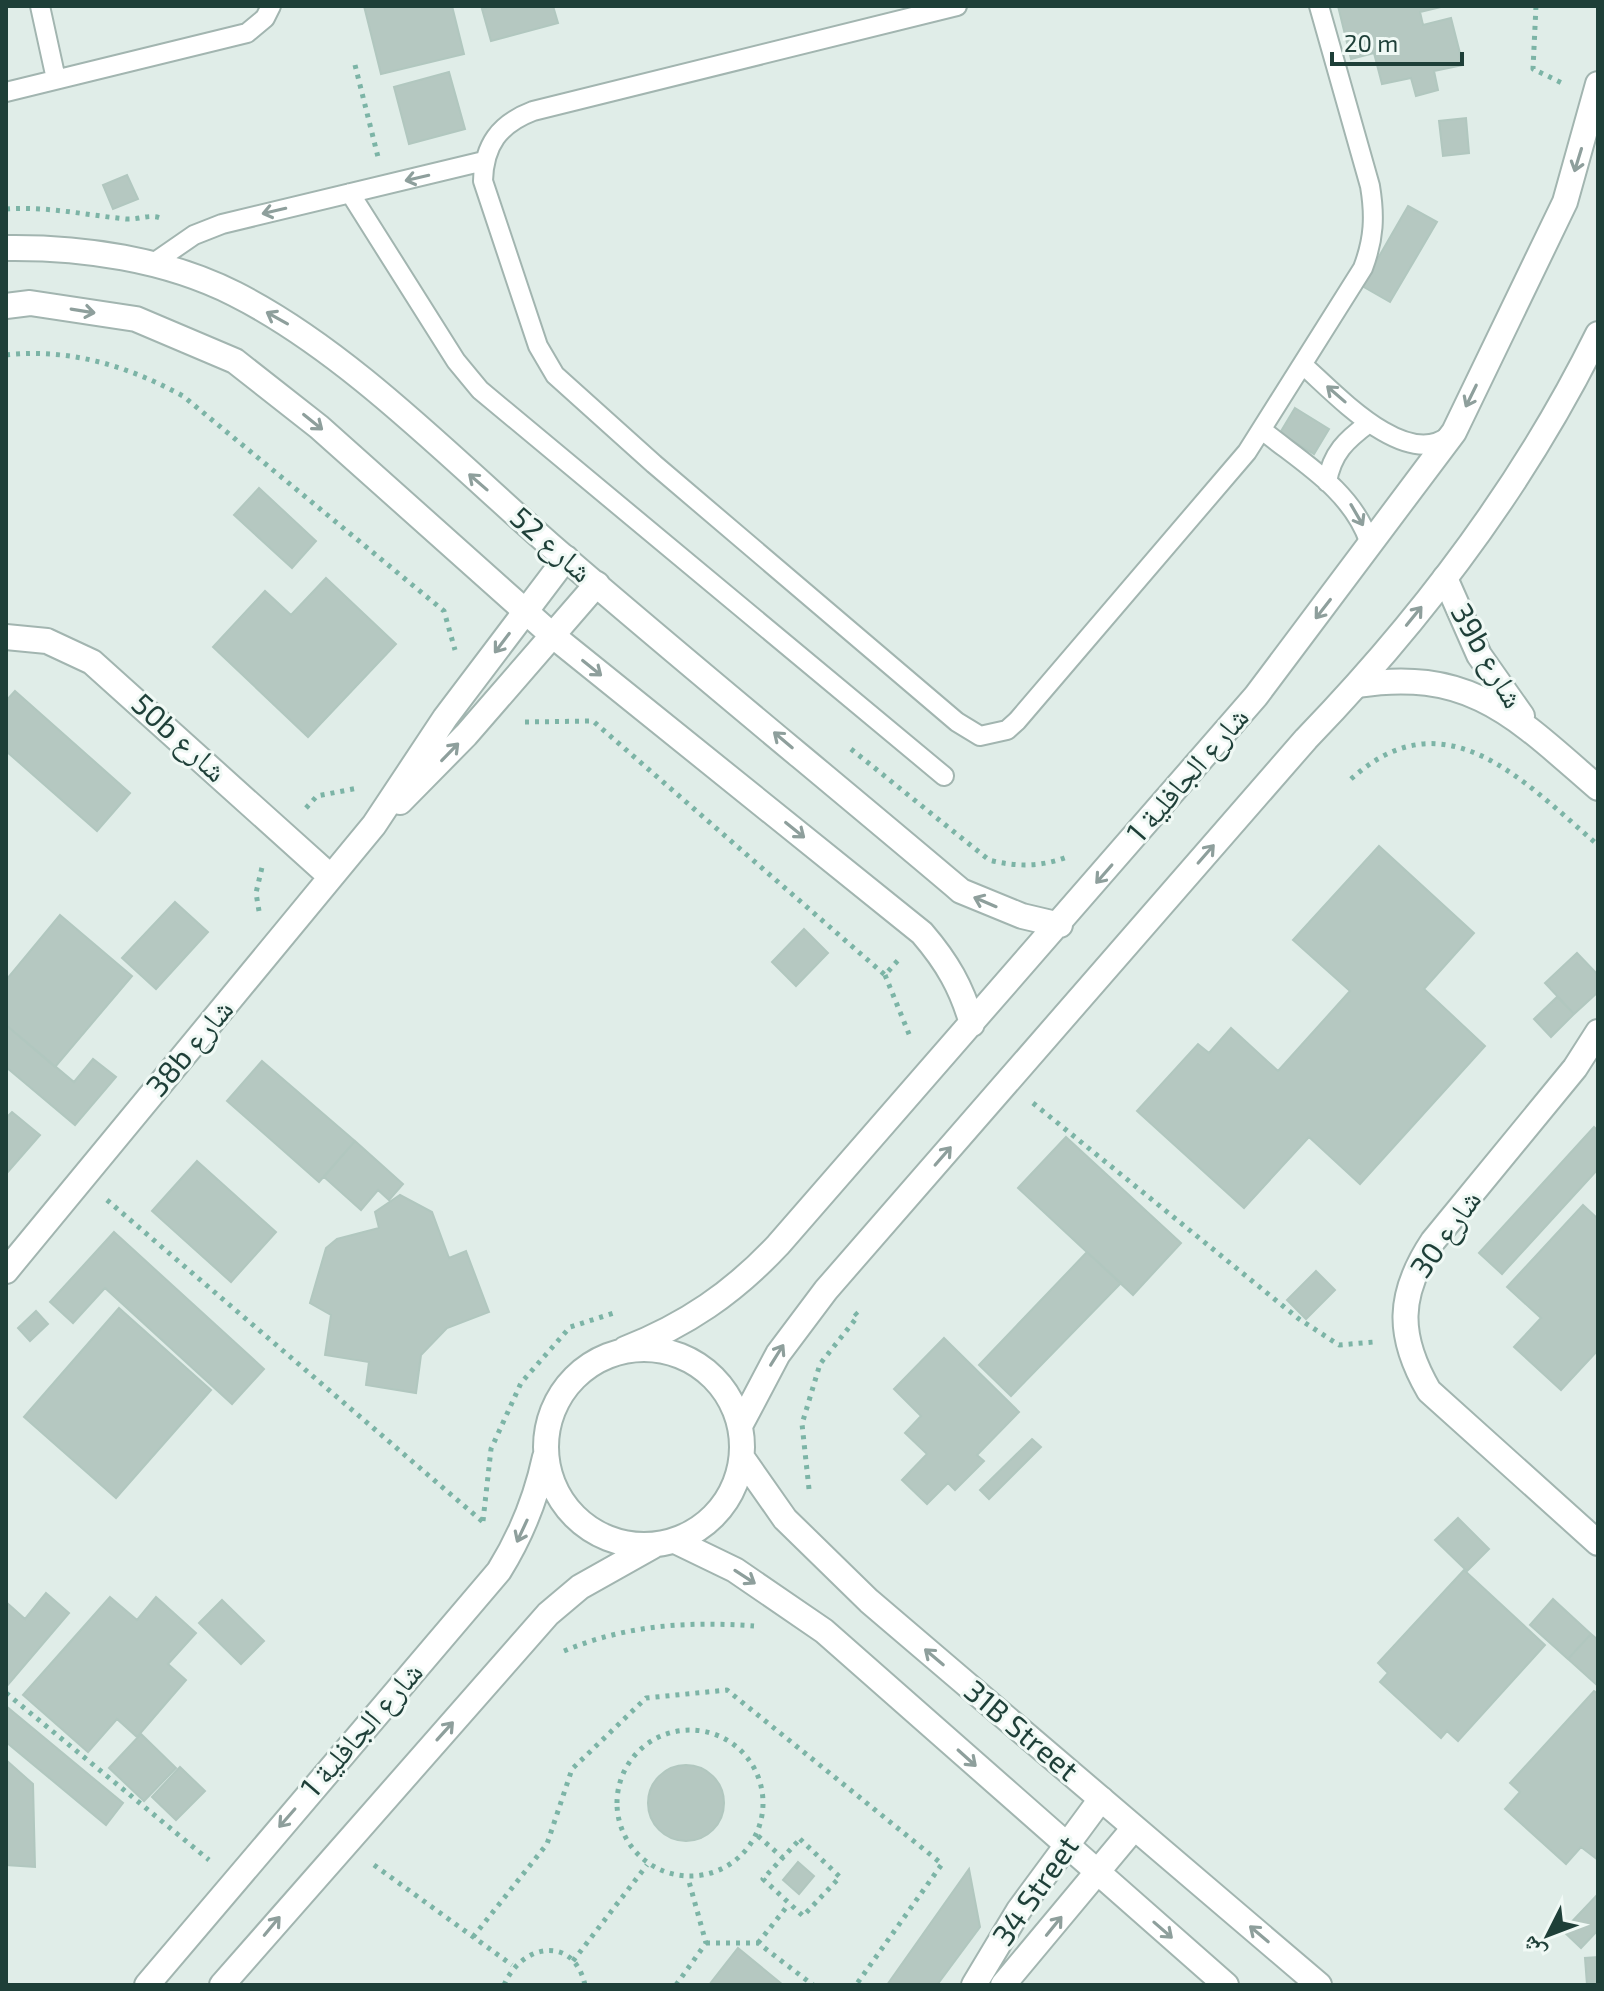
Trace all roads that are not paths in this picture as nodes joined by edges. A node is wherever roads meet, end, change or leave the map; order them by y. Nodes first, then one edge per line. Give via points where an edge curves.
1 (40, 6) edge
2 (271, 6) edge
3 (957, 6) edge
4 (1319, 6) edge
5 (56, 79) junction
6 (1597, 91) edge
7 (6, 92) edge
8 (484, 161) junction
9 (350, 193) junction
10 (6, 248) edge
11 (152, 264) junction
12 (6, 306) edge
13 (1598, 334) edge
14 (1303, 365) junction
15 (1369, 423) junction
16 (1262, 430) junction
17 (1454, 432) junction
18 (1327, 482) junction
19 (1363, 557) junction
20 (566, 558) junction
21 (1445, 578) junction
22 (597, 584) junction
23 (526, 611) junction
24 (552, 635) junction
25 (6, 637) edge
26 (1358, 685) junction
27 (1532, 731) junction
28 (944, 776) dead end
29 (1598, 788) edge
30 (374, 825) junction
31 (331, 877) junction
32 (1060, 925) junction
33 (972, 1024) junction
34 (1598, 1032) edge
35 (1598, 1051) edge
36 (1575, 1068) junction
37 (6, 1271) edge
38 (625, 1349) junction
39 (741, 1424) junction
40 (545, 1457) junction
41 (743, 1459) junction
42 (1598, 1543) edge
43 (664, 1544) junction
44 (1101, 1799) junction
45 (1134, 1828) junction
46 (1066, 1846) junction
47 (1096, 1873) junction
48 (1221, 1983) edge
49 (147, 1985) edge
50 (222, 1985) edge
51 (974, 1985) edge
52 (1003, 1985) edge
53 (1319, 1985) edge

1 - 5 lane
2 - 5 lane via 247,33
3 - 8 lane via 533,111 501,128
4 - 14 lane via 1375,214 1363,268
5 - 7 lane
6 -> 17 street, شارع الجافلية 1 via 1565,202
8 -> 9 lane
8 - 16 lane via 483,181 501,241 538,346 555,375 957,722 980,736 1007,730 1017,721
9 -> 11 lane via 222,224 194,235
9 - 28 lane via 456,361 480,390
10 - 11 street, شارع 52 via 56,247
20 -> 11 street, شارع 52 via 306,334 232,293
12 -> 23 street via 30,303 136,319 235,361 319,427
13 - 21 street via 1558,413 1508,493
15 -> 14 lane
14 - 16 lane
15 - 17 lane via 1415,444 1442,442
15 - 18 lane via 1338,449
16 - 18 lane
17 - 19 street, شارع الجافلية 1
18 -> 19 lane via 1361,518 1369,541
19 -> 32 street, شارع الجافلية 1 via 1256,696
20 - 22 street, شارع 52
20 - 23 street, 38b شارع
26 -> 21 street
21 - 27 street, 39b شارع via 1479,655
22 - 24 street, 38b شارع
32 -> 22 street, شارع 52 via 961,891
23 - 24 street
23 -> 30 street, 38b شارع
30 -> 24 street, 38b شارع via 437,766
24 -> 33 street via 922,933 963,990
25 - 31 street, 50b شارع via 47,641 92,662
26 - 27 street, 39b شارع via 1402,680 1458,688
39 -> 26 street via 778,1354 826,1290
27 - 29 street, 39b شارع
30 - 31 street, 38b شارع
31 - 37 street, 38b شارع
32 - 33 street, شارع الجافلية 1
33 - 38 street, شارع الجافلية 1 via 746,1279 669,1332
34 - 36 street, شارع 30
35 - 36 street, شارع 30
36 - 42 street, شارع 30 via 1421,1259 1406,1298 1405,1330 1412,1362 1429,1391
38 - 39 street via 663,1350 698,1363 726,1390
38 - 40 street via 591,1363 564,1387 548,1420
39 - 41 street
40 - 43 street via 557,1493 581,1523 615,1541
40 -> 49 street, شارع الجافلية 1 via 521,1536 499,1571
41 - 43 street via 736,1486 721,1510 700,1529
44 -> 41 street, 31B Street via 869,1601 785,1519
43 -> 46 street, 31B Street via 735,1570 824,1631
50 -> 43 street, شارع الجافلية 1 via 548,1614 580,1587
44 - 45 street, 31B Street
44 - 46 street, 34 Street
45 - 47 street, 34 Street
53 -> 45 street, 31B Street
46 - 47 street, 31B Street
46 - 51 street, 34 Street via 1012,1920
47 -> 48 street, 31B Street
52 -> 47 street, 34 Street

